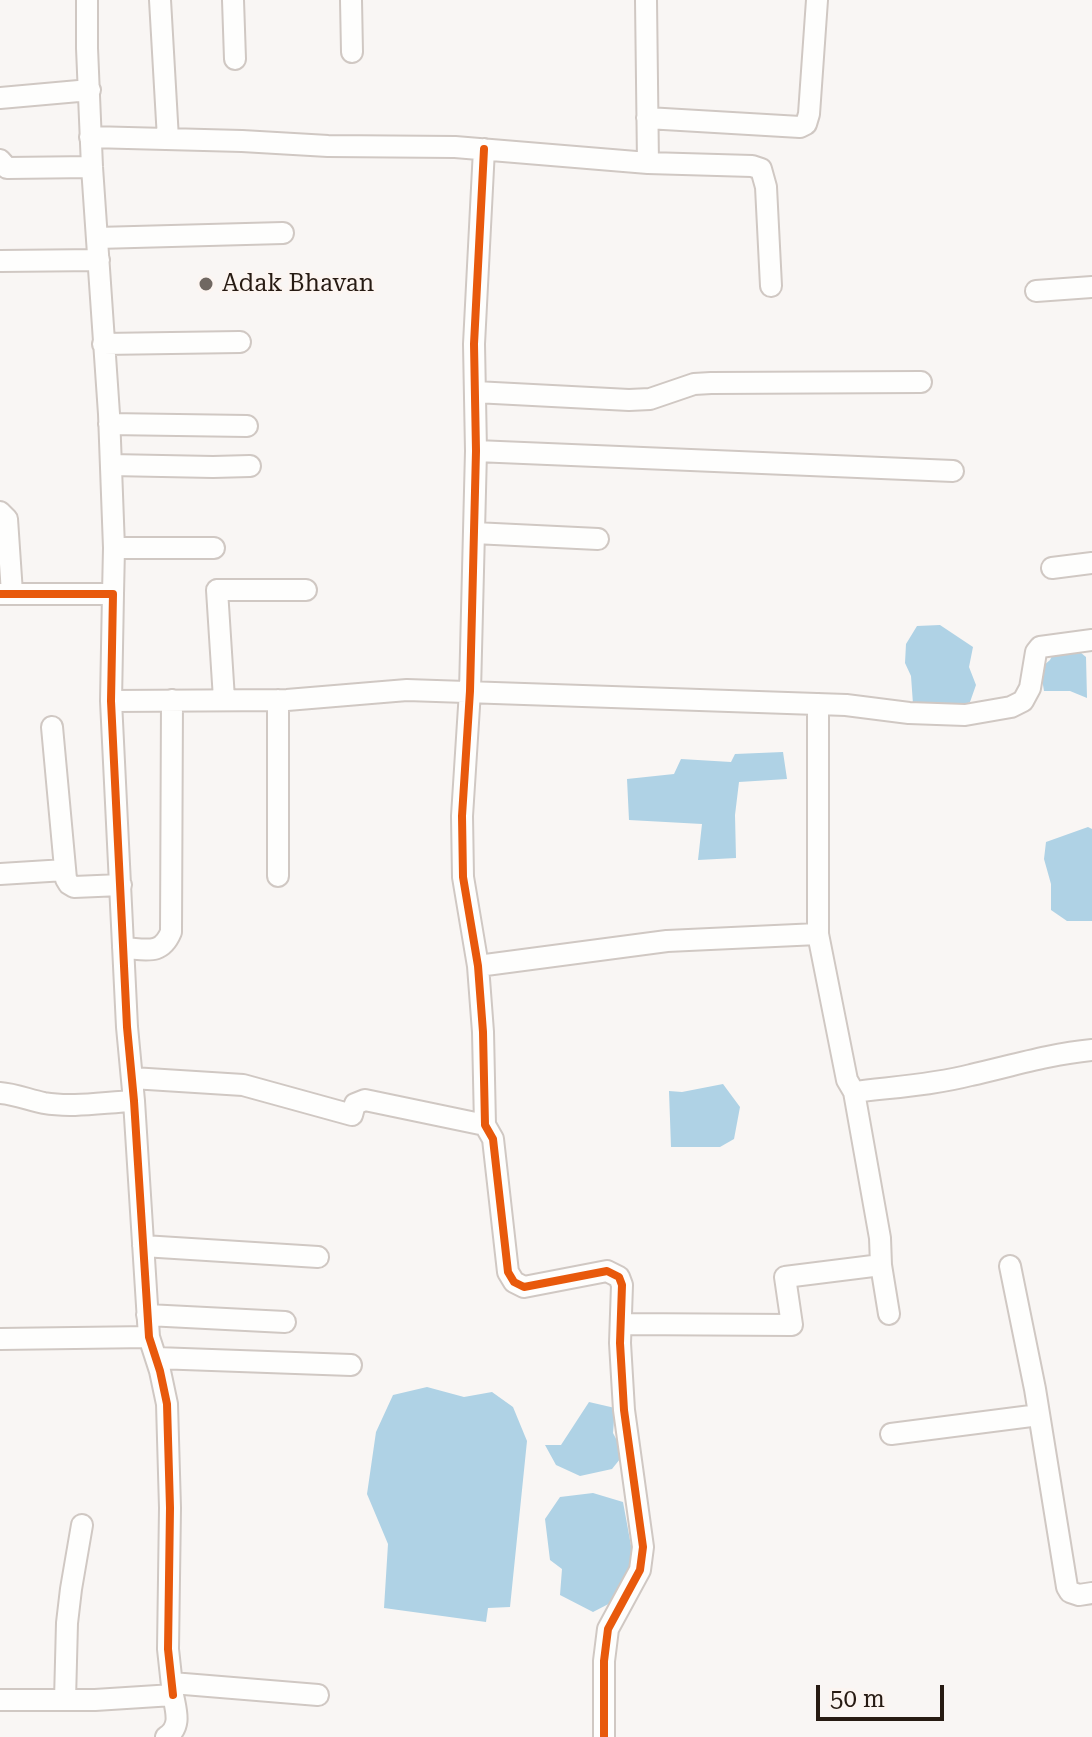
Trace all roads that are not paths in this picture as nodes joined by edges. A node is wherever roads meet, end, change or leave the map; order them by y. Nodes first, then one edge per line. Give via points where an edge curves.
1 (87, 0) edge
2 (160, 0) edge
3 (233, 0) edge
4 (351, 0) edge
5 (646, 0) edge
6 (817, 0) edge
7 (352, 52) dead end
8 (235, 59) dead end
9 (90, 90) junction
10 (0, 98) edge
11 (647, 118) junction
12 (90, 137) junction
13 (168, 139) junction
14 (484, 149) junction
15 (0, 160) edge
16 (648, 163) junction
17 (92, 167) junction
18 (283, 233) dead end
19 (97, 238) junction
20 (99, 260) junction
21 (0, 261) edge
22 (771, 286) dead end
23 (1092, 287) edge
24 (1036, 291) dead end
25 (240, 342) dead end
26 (103, 344) junction
27 (921, 382) dead end
28 (475, 392) junction
29 (109, 424) junction
30 (247, 426) dead end
31 (476, 451) junction
32 (111, 465) junction
33 (250, 466) dead end
34 (953, 471) dead end
35 (0, 512) edge
36 (474, 533) junction
37 (598, 539) dead end
38 (114, 548) junction
39 (214, 548) dead end
40 (1092, 563) edge
41 (1052, 568) dead end
42 (306, 590) dead end
43 (6, 594) edge
44 (113, 594) junction
45 (1092, 640) edge
46 (470, 691) junction
47 (224, 699) junction
48 (172, 700) junction
49 (278, 700) junction
50 (111, 701) junction
51 (818, 704) junction
52 (52, 727) dead end
53 (65, 870) junction
54 (0, 874) edge
55 (278, 876) dead end
56 (121, 885) junction
57 (818, 934) junction
58 (123, 948) junction
59 (478, 966) junction
60 (1092, 1050) edge
61 (132, 1078) junction
62 (854, 1092) junction
63 (0, 1093) edge
64 (134, 1101) junction
65 (485, 1125) junction
66 (143, 1246) junction
67 (318, 1257) dead end
68 (881, 1265) junction
69 (1010, 1266) dead end
70 (889, 1314) dead end
71 (147, 1315) junction
72 (285, 1322) dead end
73 (621, 1324) junction
74 (149, 1337) junction
75 (0, 1339) edge
76 (156, 1358) junction
77 (351, 1365) dead end
78 (1039, 1415) junction
79 (891, 1434) dead end
80 (82, 1525) dead end
81 (1092, 1593) edge
82 (172, 1689) junction
83 (318, 1695) dead end
84 (0, 1700) edge
85 (65, 1700) junction
86 (172, 1736) edge
87 (604, 1737) edge

1 - 9 street
2 - 13 street
3 - 8 street
4 - 7 street
5 - 11 street
6 - 11 street via 806,124
9 - 10 street
9 - 12 street
11 - 16 street
12 - 13 street
12 - 17 street
13 - 14 street
14 - 16 street
14 - 28 street
15 - 17 street via 7,168
16 - 22 street via 761,169
17 - 19 street
18 - 19 street
19 - 20 street
20 - 21 street
20 - 26 street
23 - 24 street
25 - 26 street
26 - 29 street
27 - 28 street via 694,384 650,399 629,400
28 - 31 street
29 - 30 street
29 - 32 street
31 - 34 street
31 - 36 street
32 - 33 street
32 - 38 street
35 - 43 street via 7,519
36 - 37 street
36 - 46 street
38 - 39 street
38 - 44 street
40 - 41 street
42 - 47 street via 217,590
43 - 44 street
44 - 50 street
45 - 51 street via 1040,647 1030,688 1023,701 1011,707 965,715
46 - 49 street
46 - 51 street
46 - 59 street via 463,877
47 - 48 street
47 - 49 street
48 - 50 street
48 - 58 street via 171,932 159,949
49 - 55 street
50 - 56 street
51 - 57 street
52 - 53 street
53 - 54 street
53 - 56 street via 74,887
56 - 58 street
57 - 59 street via 667,941
57 - 62 street via 847,1080
58 - 61 street
59 - 65 street
60 - 62 street via 926,1084
61 - 64 street
61 - 65 street via 243,1085 352,1115 355,1104 365,1100
62 - 68 street
63 - 64 street via 43,1103
64 - 66 street
65 - 73 street via 493,1139 508,1272 514,1282 524,1287 607,1271 622,1285
66 - 67 street
66 - 71 street
68 - 70 street
68 - 73 street via 785,1277 792,1325
69 - 78 street
71 - 72 street
71 - 74 street
73 - 87 street via 624,1410 643,1547 640,1570 608,1629
74 - 75 street
74 - 76 street
76 - 77 street
76 - 82 street via 167,1404
78 - 79 street
78 - 81 street via 1067,1587 1079,1595
80 - 85 street via 67,1623
82 - 83 street
82 - 85 street
82 - 86 street via 178,1720
84 - 85 street

